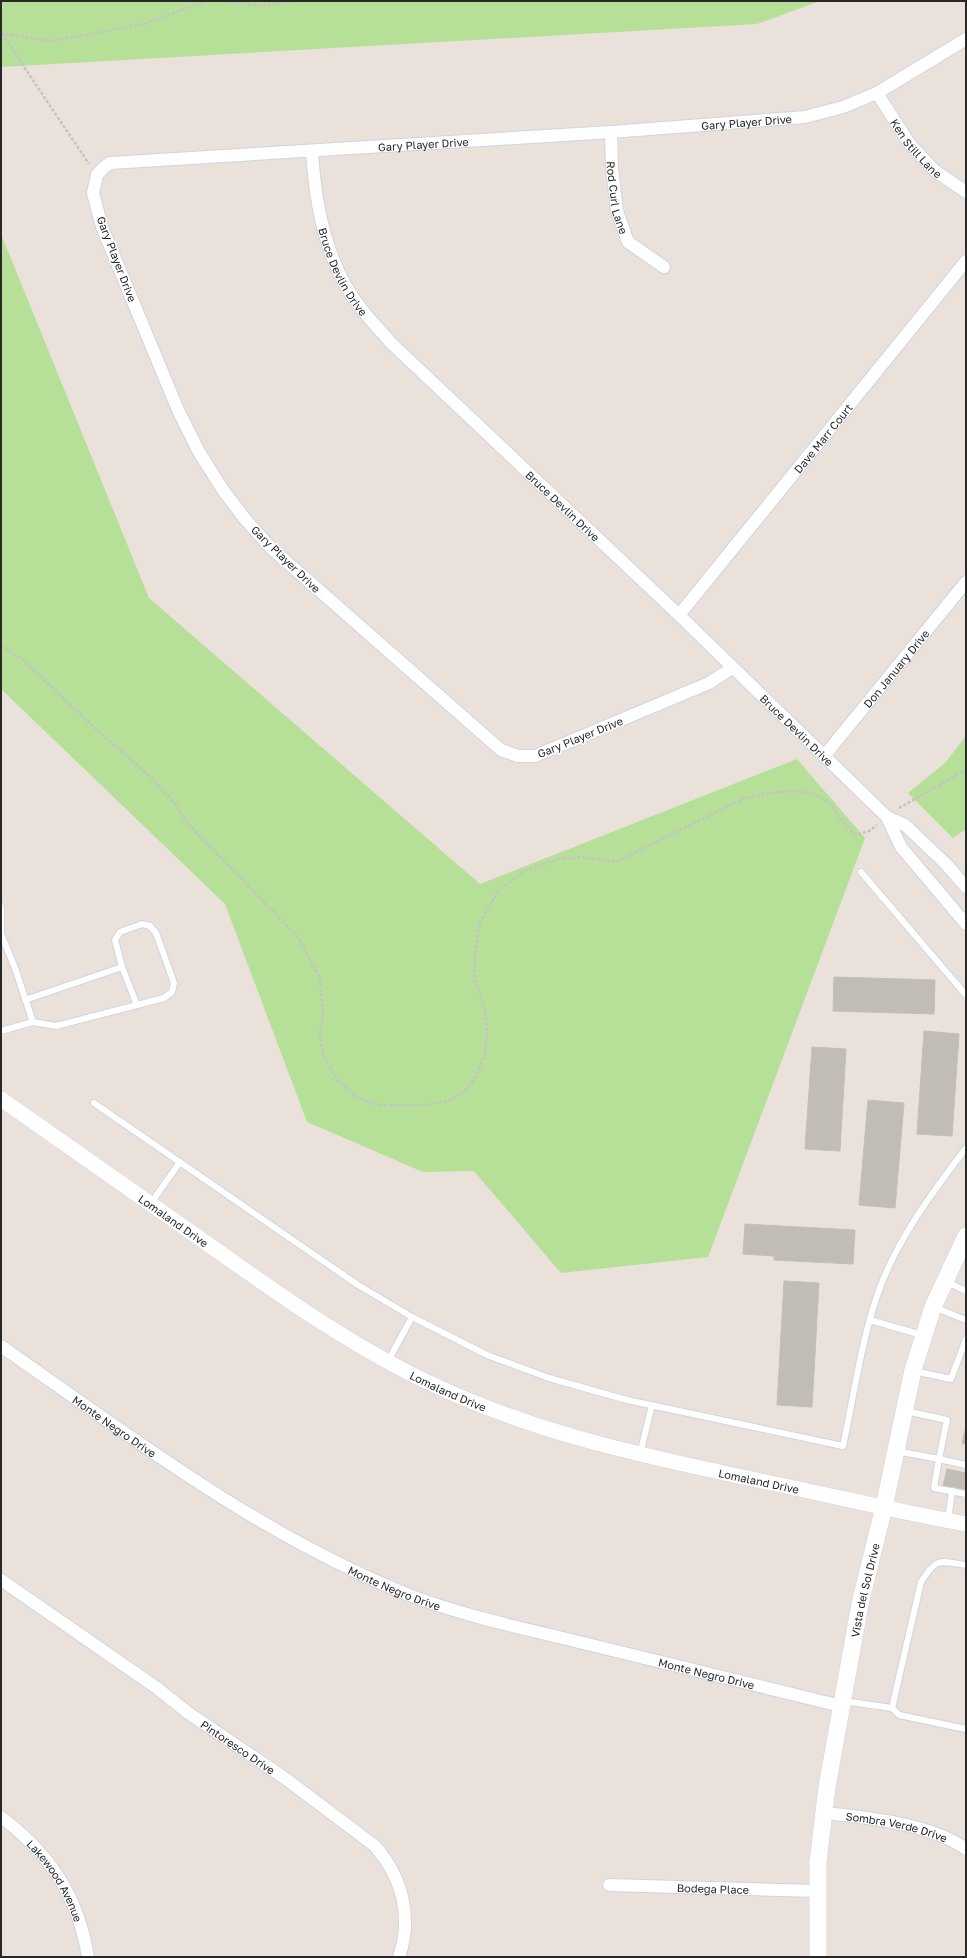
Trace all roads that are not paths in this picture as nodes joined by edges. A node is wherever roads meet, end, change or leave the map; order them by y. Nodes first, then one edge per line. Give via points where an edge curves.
1 (966, 39) edge
2 (877, 93) junction
3 (611, 132) junction
4 (312, 151) junction
5 (966, 192) edge
6 (966, 261) edge
7 (664, 267) dead end
8 (966, 582) edge
9 (679, 615) junction
10 (732, 668) junction
11 (825, 755) junction
12 (887, 817) junction
13 (861, 872) dead end
14 (966, 887) edge
15 (1, 907) edge
16 (966, 924) edge
17 (122, 967) junction
18 (966, 995) edge
19 (25, 1000) junction
20 (137, 1005) junction
21 (33, 1022) junction
22 (1, 1031) edge
23 (1, 1099) edge
24 (94, 1103) dead end
25 (966, 1148) edge
26 (180, 1162) junction
27 (150, 1204) junction
28 (966, 1236) edge
29 (944, 1280) junction
30 (966, 1291) edge
31 (933, 1307) junction
32 (412, 1317) junction
33 (870, 1320) junction
34 (966, 1320) edge
35 (923, 1336) junction
36 (966, 1338) edge
37 (1, 1346) edge
38 (388, 1362) junction
39 (913, 1370) junction
40 (652, 1405) junction
41 (904, 1410) junction
42 (896, 1451) junction
43 (640, 1454) junction
44 (939, 1459) junction
45 (964, 1465) edge
46 (962, 1472) dead end
47 (956, 1491) junction
48 (966, 1494) edge
49 (884, 1507) junction
50 (948, 1520) junction
51 (966, 1524) edge
52 (966, 1565) edge
53 (1, 1580) edge
54 (841, 1703) junction
55 (892, 1708) junction
56 (966, 1729) edge
57 (824, 1813) junction
58 (1, 1817) edge
59 (966, 1849) edge
60 (608, 1885) dead end
61 (817, 1892) junction
62 (88, 1957) edge
63 (399, 1957) edge
64 (818, 1957) edge

1 - 2 street, Gary Player Drive
2 - 3 street, Gary Player Drive via 843,107 805,117
2 - 5 street, Ken Still Lane via 909,143 934,170
3 - 4 street, Gary Player Drive
3 - 7 street, Rod Curl Lane via 617,211 628,242
4 - 9 street, Bruce Devlin Drive via 314,183 322,228 340,273 359,306 390,342
4 - 10 street, Gary Player Drive via 110,163 97,175 93,193 102,227 178,410 199,452 245,519 271,548 501,750 518,756 535,756 709,683
6 - 9 street, Dave Marr Court
8 - 11 street, Don January Drive
9 - 10 street, Bruce Devlin Drive
10 - 11 street, Bruce Devlin Drive
11 - 12 street, Bruce Devlin Drive
12 - 14 street, Bruce Devlin Drive via 911,830
12 - 16 street, Bruce Devlin Drive via 901,847
13 - 18 lane
15 - 19 lane via 1,934
17 - 19 lane
17 - 20 lane
17 - 20 lane via 115,940 120,932 142,924 150,926 156,933 174,983 172,992 164,998
19 - 21 lane
20 - 21 lane via 56,1026
21 - 22 lane
23 - 27 street, Lomaland Drive
24 - 26 lane
25 - 33 lane via 939,1184 898,1248
26 - 27 lane
26 - 32 lane via 358,1285
27 - 38 street, Lomaland Drive via 313,1317
28 - 29 main road, Vista del Sol Drive
29 - 30 lane
29 - 31 main road, Vista del Sol Drive
31 - 34 lane
31 - 35 main road, Vista del Sol Drive
32 - 38 lane
32 - 40 lane via 487,1355 542,1375
33 - 35 lane
33 - 40 lane via 843,1446
35 - 39 main road, Vista del Sol Drive
36 - 39 lane via 951,1379
37 - 54 street, Monte Negro Drive via 182,1473 231,1504 331,1560 376,1581 451,1611
38 - 43 street, Lomaland Drive via 435,1386 525,1422
39 - 41 main road, Vista del Sol Drive
40 - 43 lane
41 - 42 main road, Vista del Sol Drive
41 - 44 lane via 948,1420
42 - 44 lane
42 - 49 main road, Vista del Sol Drive
43 - 49 street, Lomaland Drive
44 - 45 lane
44 - 47 lane via 934,1488
45 - 46 lane
47 - 48 lane
47 - 50 lane
49 - 50 street, Lomaland Drive
49 - 54 main road, Vista del Sol Drive via 863,1590
50 - 51 street, Lomaland Drive
52 - 55 lane via 940,1561 931,1566 921,1582
53 - 63 street, Pintoresco Drive via 286,1779 375,1846 396,1876 402,1892 405,1912 404,1936
54 - 55 lane
54 - 57 main road, Vista del Sol Drive
55 - 56 lane via 899,1715
57 - 59 street, Sombra Verde Drive via 905,1825 934,1833
57 - 61 main road, Vista del Sol Drive
58 - 62 street, Lakewood Avenue via 35,1847 66,1889 75,1906
60 - 61 street, Bodega Place
61 - 64 main road, Vista del Sol Drive

